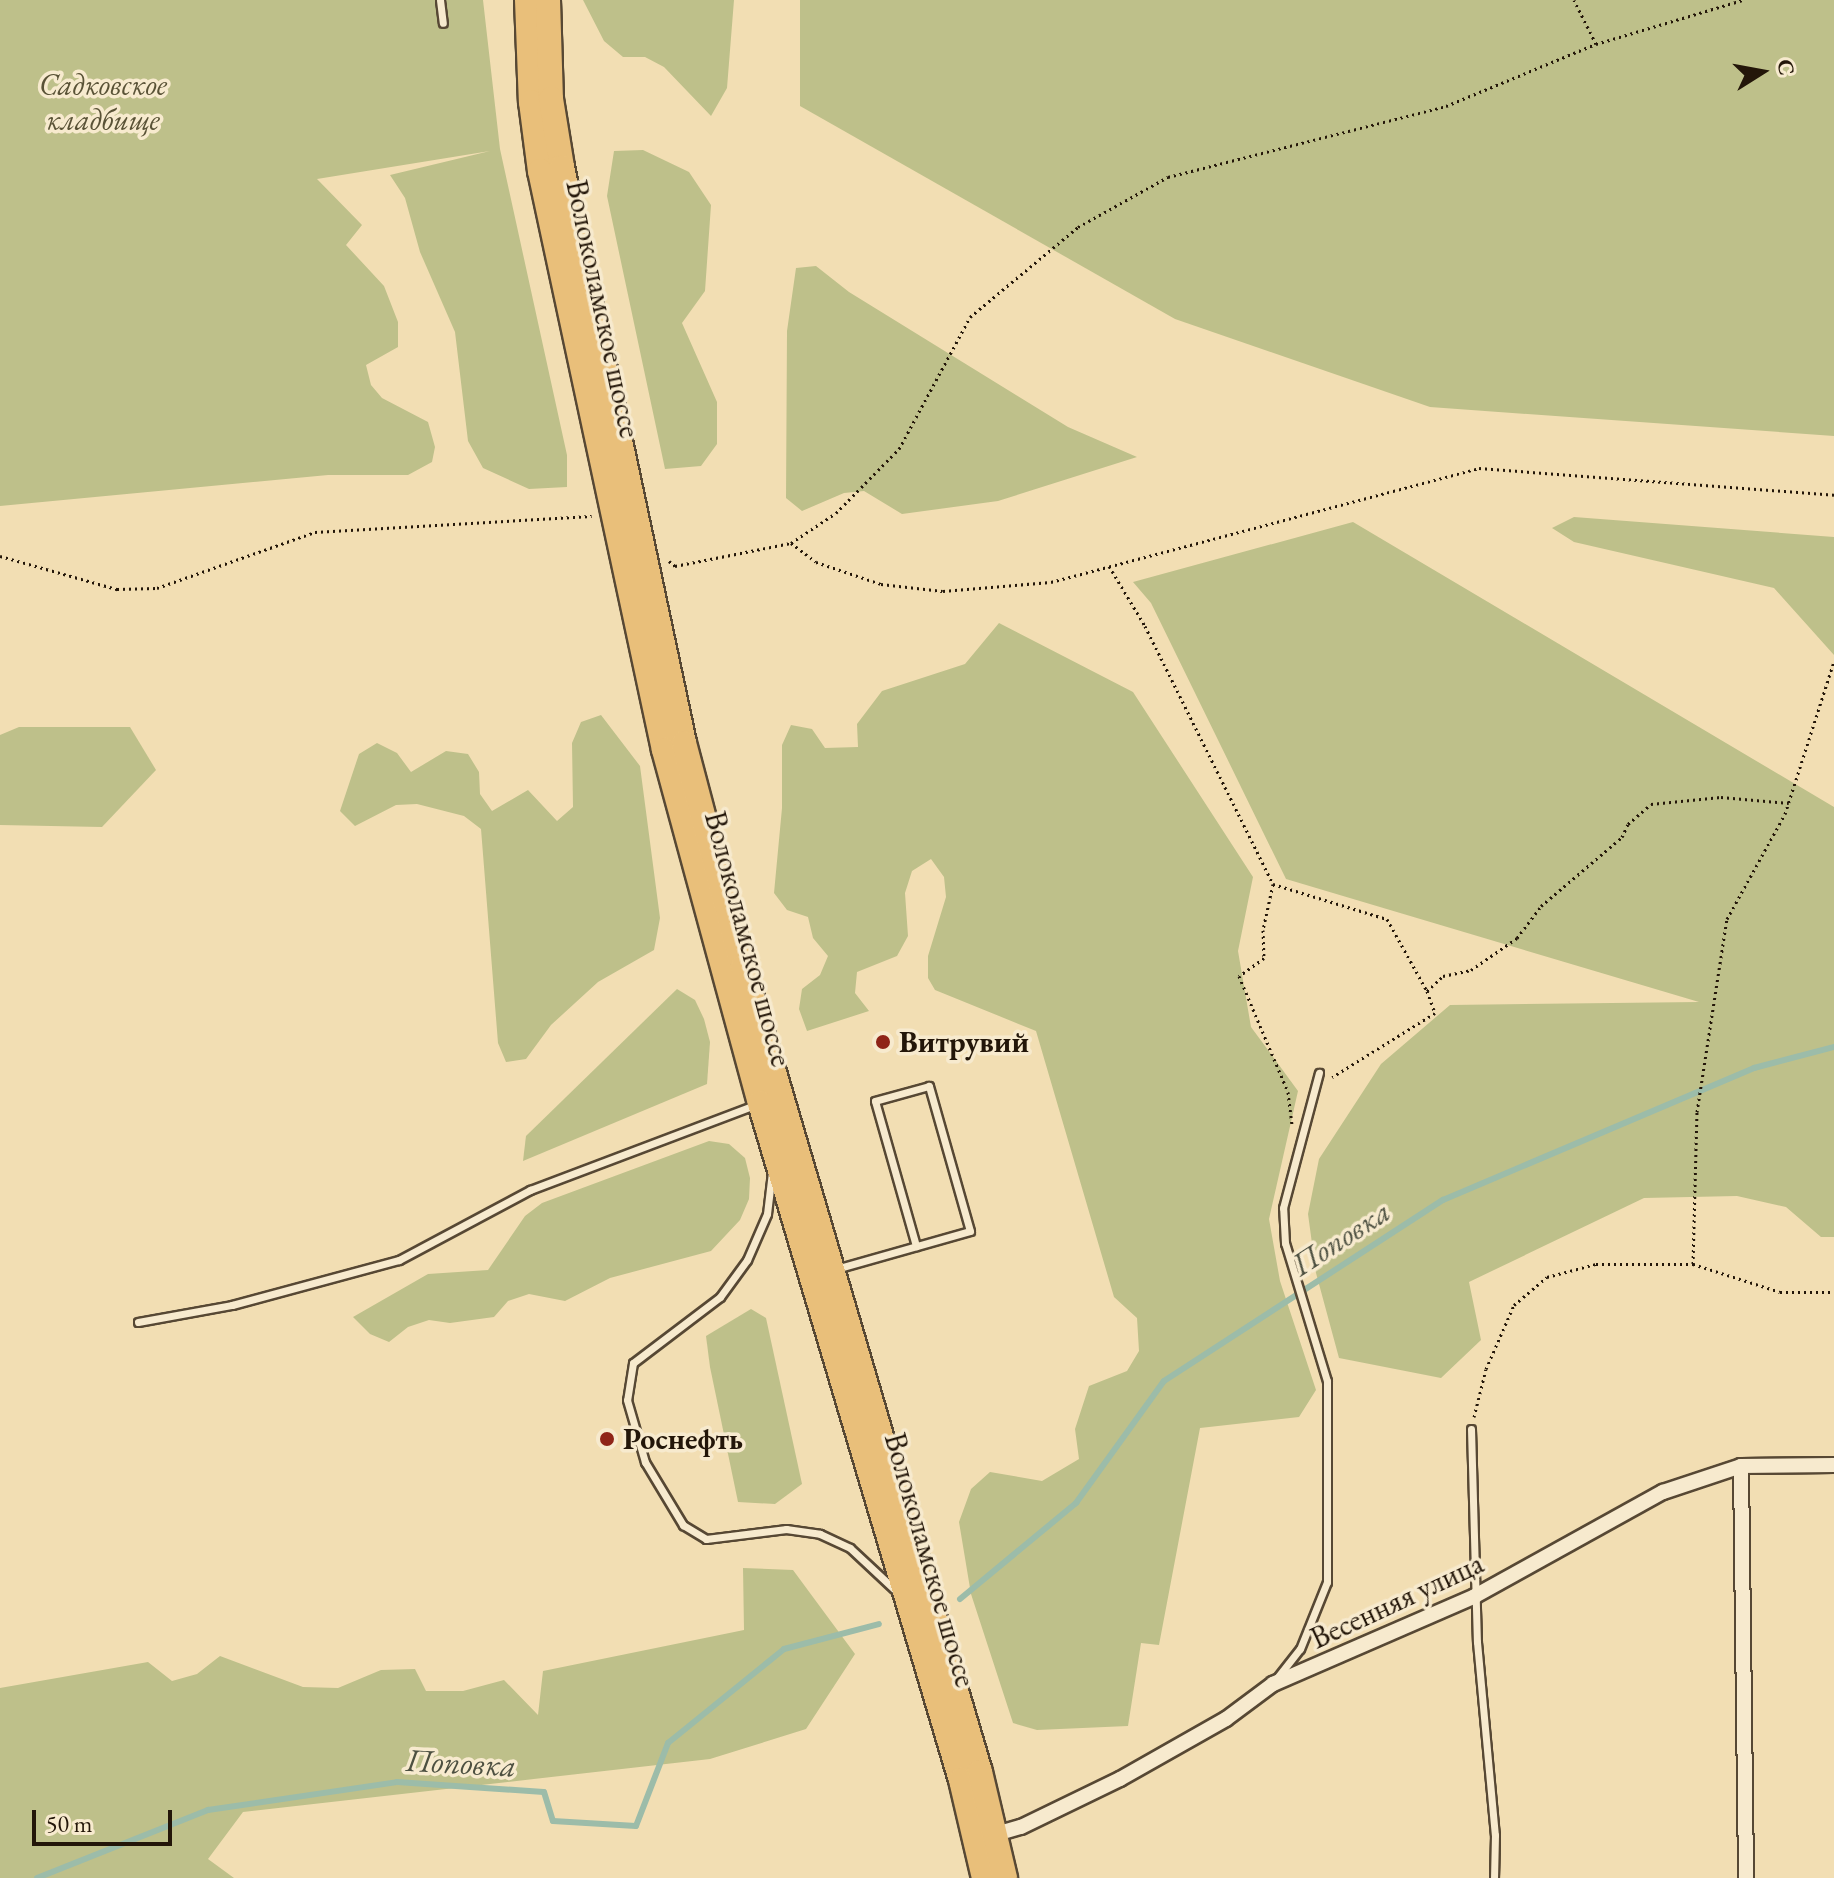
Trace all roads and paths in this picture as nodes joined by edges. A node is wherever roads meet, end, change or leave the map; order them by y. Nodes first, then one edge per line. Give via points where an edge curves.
1 (440, 0) edge
2 (527, 0) edge
3 (548, 0) edge
4 (1574, 0) edge
5 (1743, 0) edge
6 (443, 23) dead end
7 (1596, 44) junction
8 (1834, 495) edge
9 (615, 514) junction
10 (791, 543) junction
11 (0, 556) edge
12 (675, 566) dead end
13 (1109, 566) junction
14 (1834, 661) edge
15 (1789, 803) junction
16 (1273, 884) junction
17 (1427, 991) junction
18 (1319, 1073) dead end
19 (1315, 1087) junction
20 (770, 1100) junction
21 (774, 1150) junction
22 (1296, 1158) junction
23 (916, 1246) junction
24 (1693, 1264) junction
25 (832, 1270) junction
26 (1834, 1292) edge
27 (138, 1322) dead end
28 (1471, 1429) joint
29 (1834, 1465) edge
30 (1741, 1466) junction
31 (1475, 1596) junction
32 (911, 1613) junction
33 (1273, 1684) junction
34 (996, 1834) junction
35 (984, 1878) edge
36 (1005, 1878) edge
37 (1494, 1878) edge
38 (1746, 1878) edge

1 - 6 lane
2 - 9 main road, Волоколамское шоссе via 540,171
3 - 20 main road, Волоколамское шоссе via 551,99 581,264 684,743
4 - 7 path
5 - 7 path
7 - 10 path via 1446,106 1168,177 1078,227 970,317 899,449 836,513
8 - 13 path via 1479,468
9 - 11 path via 315,532 157,588 117,589
9 - 20 main road, Волоколамское шоссе via 667,763
10 - 12 path
10 - 13 path via 816,562 881,584 943,591 1051,582
13 - 16 path via 1145,626
14 - 15 path
15 - 17 path via 1721,797 1651,804 1628,824 1622,837 1541,906 1517,938 1471,970 1443,976
15 - 24 path via 1727,919 1697,1112
16 - 17 path via 1387,919
16 - 22 path via 1263,930 1264,958 1239,976 1288,1092
17 - 19 path via 1435,1013
18 - 19 lane
19 - 22 lane
20 - 21 main road, Волоколамское шоссе
20 - 25 main road, Волоколамское шоссе
20 - 27 lane via 530,1190 399,1260 232,1305
21 - 32 main road, Волоколамское шоссе
21 - 32 lane via 767,1214 747,1260 720,1297 633,1363 627,1400 642,1450 683,1525 706,1539 786,1529 820,1534 850,1548 883,1574
22 - 33 lane via 1283,1208 1285,1243 1327,1381 1327,1582 1300,1649
23 - 23 lane via 875,1101 929,1086 970,1231
23 - 25 lane
24 - 26 path via 1780,1292
24 - 28 path via 1596,1264 1547,1277 1514,1305 1486,1369
25 - 34 main road, Волоколамское шоссе
28 - 31 lane
29 - 30 street, Весенняя улица
30 - 31 street, Весенняя улица via 1663,1492
30 - 38 street
31 - 33 street, Весенняя улица
31 - 37 lane
32 - 35 main road, Волоколамское шоссе
33 - 34 street, Весенняя улица via 1226,1719 1120,1779
34 - 36 main road, Волоколамское шоссе

